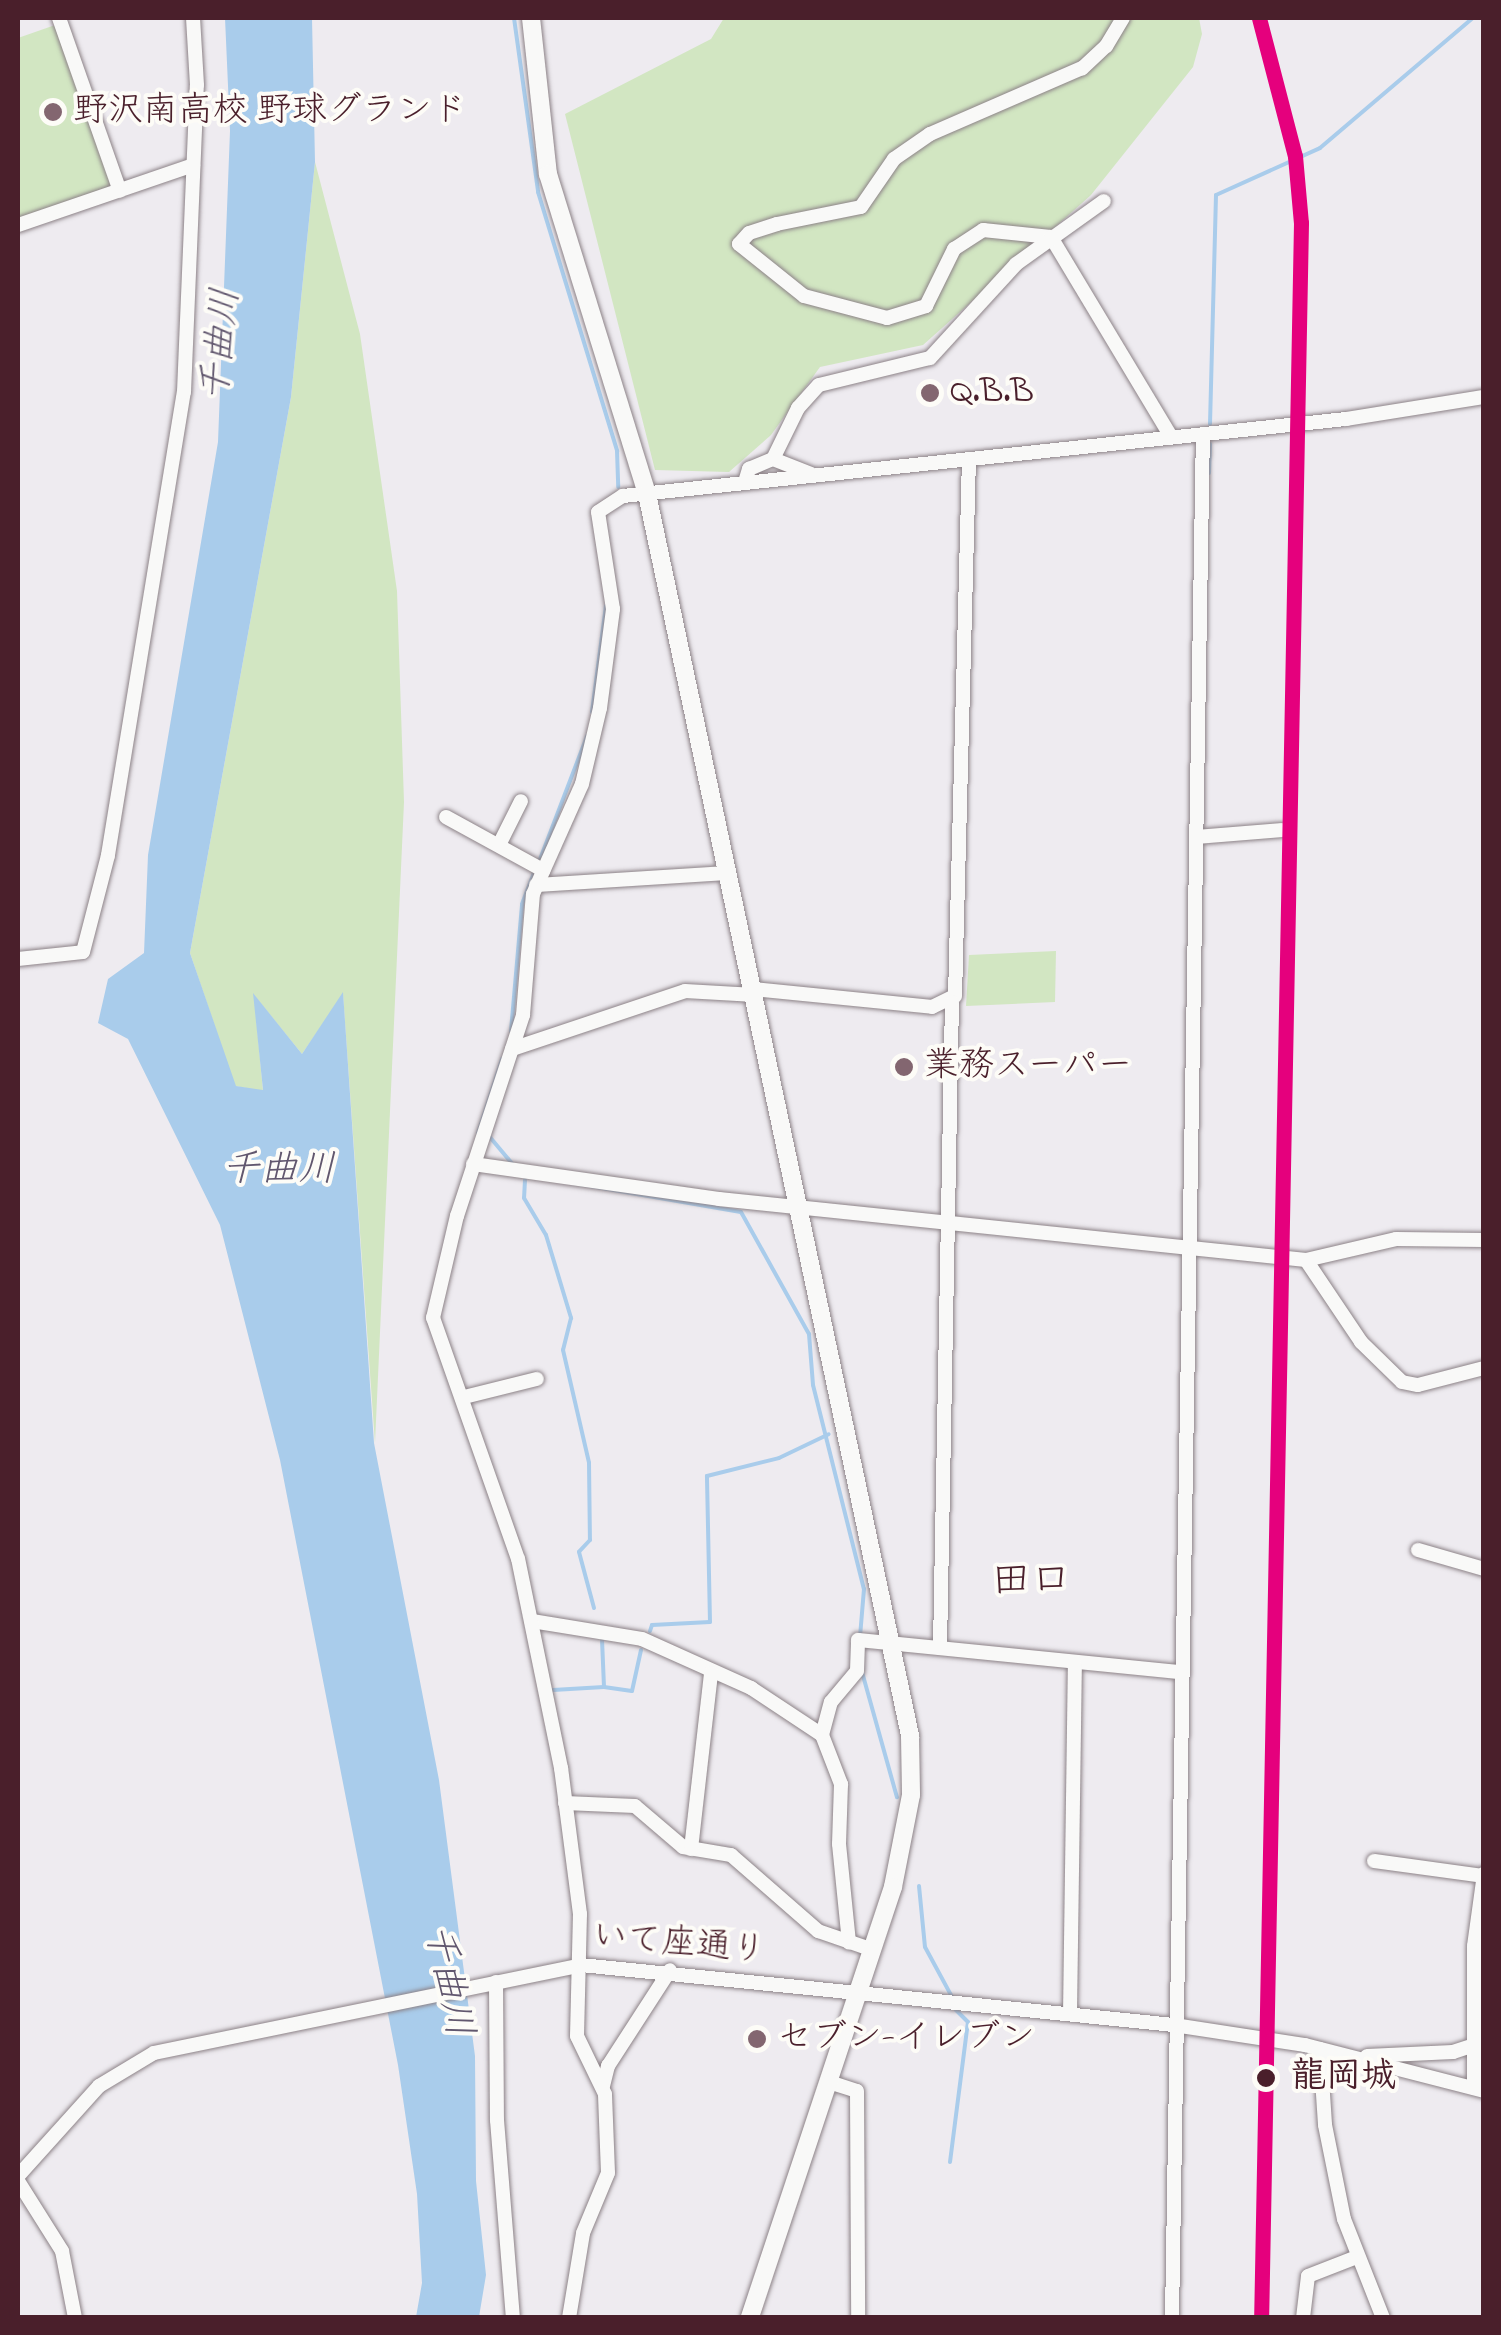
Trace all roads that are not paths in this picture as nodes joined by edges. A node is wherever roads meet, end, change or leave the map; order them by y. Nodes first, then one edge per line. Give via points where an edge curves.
1 (60, 18) edge
2 (193, 18) edge
3 (531, 18) edge
4 (1123, 18) edge
5 (194, 164) junction
6 (120, 191) junction
7 (1104, 200) dead end
8 (18, 225) edge
9 (1051, 238) junction
10 (1484, 397) edge
11 (1203, 434) junction
12 (1171, 437) junction
13 (773, 459) junction
14 (969, 459) junction
15 (811, 474) junction
16 (745, 482) junction
17 (646, 494) junction
18 (521, 801) dead end
19 (446, 818) dead end
20 (1282, 830) dead end
21 (1200, 836) junction
22 (500, 845) junction
23 (728, 872) junction
24 (540, 877) junction
25 (18, 959) edge
26 (754, 992) junction
27 (952, 1002) junction
28 (512, 1048) junction
29 (473, 1164) junction
30 (801, 1208) junction
31 (951, 1224) junction
32 (1484, 1240) edge
33 (1188, 1248) junction
34 (1306, 1260) junction
35 (1484, 1368) edge
36 (537, 1379) dead end
37 (464, 1397) junction
38 (1418, 1550) dead end
39 (1484, 1569) edge
40 (532, 1621) junction
41 (895, 1643) junction
42 (940, 1648) junction
43 (1076, 1662) junction
44 (1181, 1672) junction
45 (711, 1673) junction
46 (822, 1735) junction
47 (565, 1803) junction
48 (691, 1850) junction
49 (1374, 1861) dead end
50 (1483, 1875) edge
51 (849, 1942) junction
52 (873, 1950) junction
53 (581, 1965) junction
54 (670, 1970) junction
55 (490, 1983) junction
56 (858, 1994) junction
57 (1070, 2014) junction
58 (1174, 2025) junction
59 (1479, 2044) edge
60 (1320, 2048) junction
61 (1365, 2060) junction
62 (829, 2082) junction
63 (603, 2086) junction
64 (1478, 2089) edge
65 (18, 2178) edge
66 (1358, 2257) junction
67 (76, 2318) edge
68 (513, 2318) edge
69 (570, 2318) edge
70 (750, 2318) edge
71 (858, 2318) edge
72 (1172, 2318) edge
73 (1303, 2318) edge
74 (1382, 2318) edge

1 - 6 street
2 - 5 street
3 - 17 main road via 548,174
4 - 9 street via 1082,68 930,134 894,159 861,207 777,224 748,233 739,244 804,296 887,318 926,306 954,249 982,230
5 - 6 street
5 - 25 street via 184,392 104,874 84,952
6 - 8 street
7 - 9 street
9 - 12 street
9 - 13 street via 1016,264 930,358 818,385 798,408
10 - 11 street
11 - 12 street
11 - 21 street
12 - 14 street
13 - 15 street
13 - 16 street via 749,468
14 - 15 street
14 - 27 street
15 - 16 street
16 - 17 street
17 - 23 main road
17 - 24 street via 615,498 598,512 613,609 600,708 582,784
18 - 22 street
19 - 22 street
20 - 21 street
21 - 33 street
22 - 24 street
23 - 24 street
23 - 26 main road
24 - 28 street via 523,1015
26 - 27 street via 932,1007
26 - 28 street via 685,991
26 - 30 main road
27 - 31 street
28 - 29 street
29 - 30 street
29 - 37 street via 433,1318
30 - 31 street
30 - 41 main road
31 - 33 street
31 - 42 street
32 - 34 street via 1396,1239
33 - 34 street
33 - 44 street
34 - 35 street via 1360,1342 1402,1382 1418,1385
36 - 37 street
37 - 40 street
38 - 39 street
40 - 45 street via 642,1640
40 - 47 street
41 - 42 street
41 - 46 street via 860,1640 857,1671 831,1702
41 - 52 main road via 910,1726 910,1795
42 - 43 street
43 - 44 street
43 - 57 street
44 - 58 street
45 - 46 street via 781,1705 791,1720
45 - 48 street
46 - 51 street via 841,1784 838,1844
47 - 48 street via 635,1806
47 - 53 street
48 - 51 street via 731,1855 818,1931
49 - 50 street
50 - 59 street via 1474,1946
51 - 52 street
52 - 56 main road
53 - 54 street, いて座通り
53 - 55 street, いて座通り
53 - 63 street via 577,2036
54 - 56 street, いて座通り
54 - 63 street via 608,2066
55 - 65 street, いて座通り via 228,2033 133,2062 99,2086
55 - 68 street
56 - 57 street, いて座通り
56 - 62 main road
57 - 58 street, いて座通り
58 - 60 street, いて座通り
58 - 72 street
59 - 61 street
59 - 64 street
60 - 61 street, いて座通り
60 - 66 street via 1328,2142
61 - 64 street, いて座通り
62 - 70 main road
62 - 71 street via 857,2091
63 - 69 street via 607,2188 587,2220
65 - 67 street via 62,2251
66 - 73 street via 1308,2276
66 - 74 street

